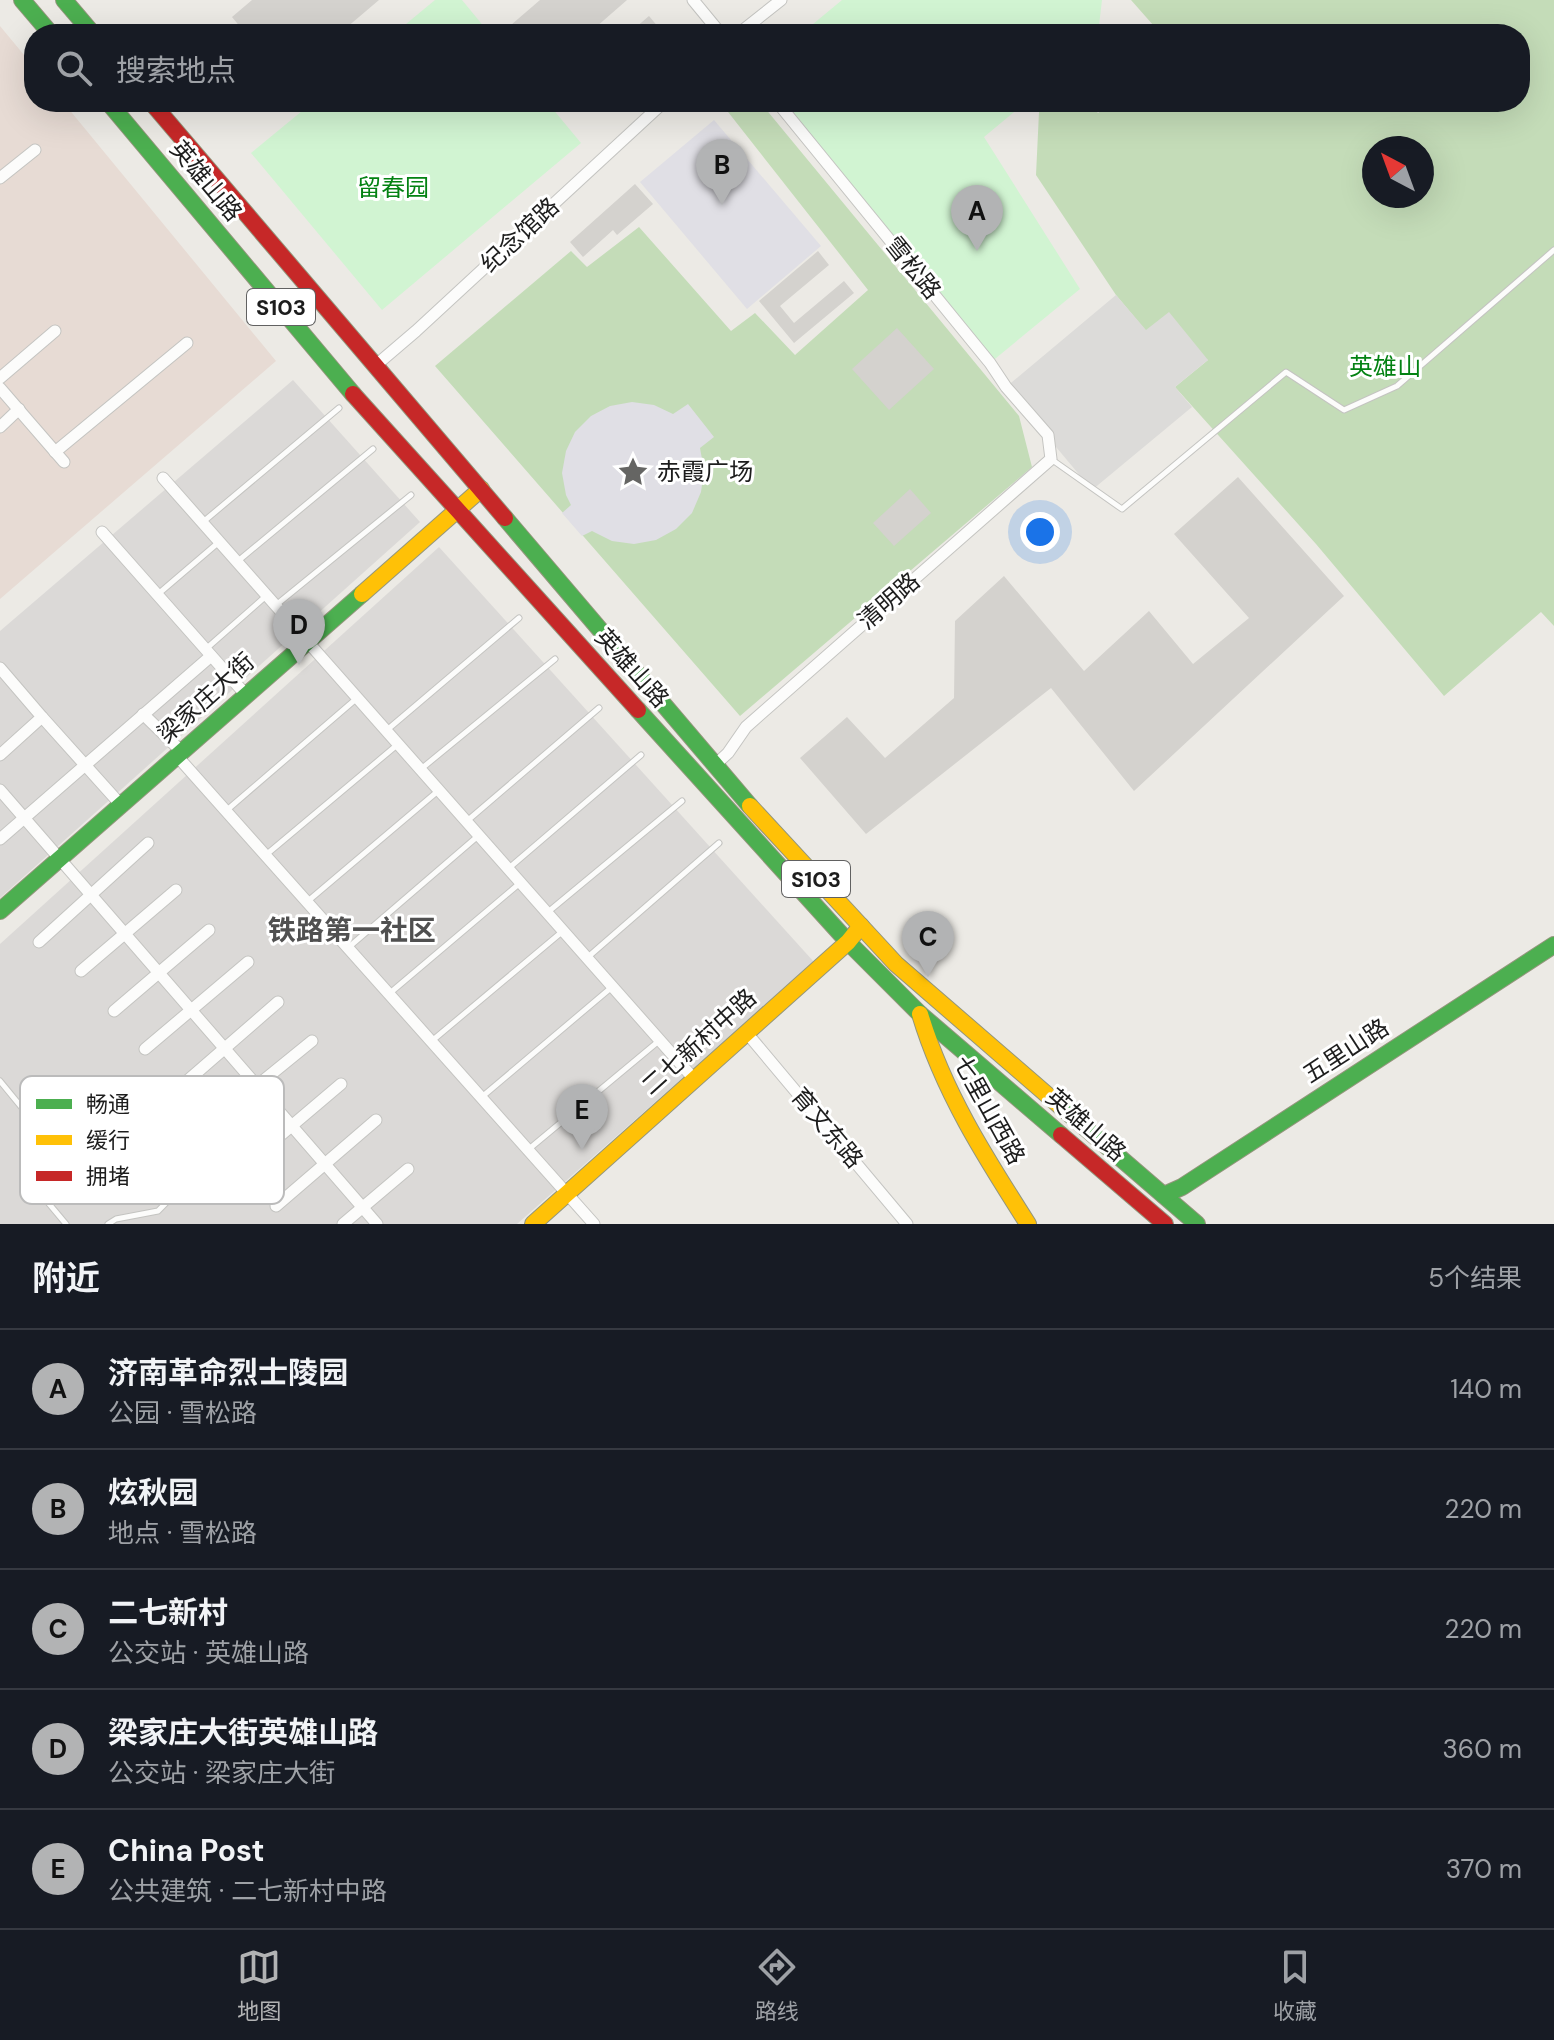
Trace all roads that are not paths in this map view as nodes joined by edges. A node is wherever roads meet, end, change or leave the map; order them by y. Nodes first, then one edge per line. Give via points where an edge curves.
1 (22, 0) edge
2 (64, 0) edge
3 (693, 0) edge
4 (781, 0) edge
5 (42, 24) edge
6 (84, 24) edge
7 (713, 24) edge
8 (751, 24) edge
9 (116, 112) edge
10 (159, 112) edge
11 (653, 112) edge
12 (785, 112) edge
13 (35, 150) dead end
14 (0, 178) edge
15 (1554, 250) edge
16 (55, 331) dead end
17 (187, 343) dead end
18 (375, 366) junction
19 (0, 378) edge
20 (0, 388) edge
21 (339, 408) dead end
22 (19, 409) junction
23 (0, 427) edge
24 (373, 449) dead end
25 (55, 452) junction
26 (1051, 459) junction
27 (64, 462) dead end
28 (163, 478) dead end
29 (481, 489) junction
30 (411, 495) dead end
31 (456, 511) junction
32 (203, 523) junction
33 (102, 532) dead end
34 (219, 542) junction
35 (237, 562) junction
36 (157, 595) junction
37 (267, 595) junction
38 (275, 605) junction
39 (519, 618) dead end
40 (307, 642) junction
41 (208, 652) junction
42 (555, 659) dead end
43 (0, 668) edge
44 (246, 695) junction
45 (357, 698) junction
46 (599, 708) dead end
47 (143, 714) junction
48 (42, 717) junction
49 (386, 731) junction
50 (398, 744) junction
51 (179, 754) junction
52 (0, 755) edge
53 (641, 755) dead end
54 (85, 764) junction
55 (715, 765) junction
56 (420, 769) junction
57 (0, 790) edge
58 (439, 790) junction
59 (682, 801) dead end
60 (121, 805) junction
61 (226, 810) junction
62 (24, 818) junction
63 (466, 821) junction
64 (479, 835) junction
65 (0, 839) edge
66 (148, 843) dead end
67 (719, 843) dead end
68 (266, 855) junction
69 (60, 858) junction
70 (508, 869) junction
71 (521, 883) junction
72 (176, 890) dead end
73 (92, 895) junction
74 (308, 901) junction
75 (0, 911) edge
76 (547, 913) junction
77 (861, 926) junction
78 (209, 930) dead end
79 (563, 931) junction
80 (125, 933) junction
81 (39, 942) dead end
82 (848, 942) junction
83 (1554, 945) edge
84 (349, 947) junction
85 (587, 958) junction
86 (248, 962) dead end
87 (81, 971) dead end
88 (159, 972) junction
89 (613, 987) junction
90 (389, 993) junction
91 (278, 1002) dead end
92 (190, 1008) junction
93 (114, 1011) dead end
94 (920, 1014) junction
95 (746, 1032) junction
96 (660, 1040) junction
97 (312, 1041) dead end
98 (432, 1041) junction
99 (145, 1049) dead end
100 (225, 1049) junction
101 (193, 1076) edge
102 (248, 1076) edge
103 (269, 1076) edge
104 (694, 1079) junction
105 (0, 1081) edge
106 (341, 1084) dead end
107 (482, 1097) junction
108 (20, 1105) edge
109 (284, 1117) edge
110 (376, 1120) dead end
111 (292, 1126) junction
112 (284, 1133) edge
113 (528, 1150) junction
114 (325, 1164) junction
115 (408, 1169) dead end
116 (567, 1193) junction
117 (1164, 1195) junction
118 (284, 1199) edge
119 (49, 1204) edge
120 (165, 1204) edge
121 (278, 1204) edge
122 (276, 1206) dead end
123 (362, 1207) junction
124 (66, 1224) edge
125 (108, 1224) edge
126 (343, 1224) edge
127 (377, 1224) edge
128 (533, 1224) edge
129 (594, 1224) edge
130 (907, 1224) edge
131 (1028, 1224) edge
132 (1165, 1224) edge
133 (1197, 1224) edge

1 - 5 main road
2 - 6 main road
3 - 7 street
4 - 8 street
9 - 31 main road, 英雄山路 / S103
10 - 18 main road, 英雄山路 / S103
11 - 18 street, 纪念馆路
12 - 26 street, 雪松路 via 1048,435
13 - 14 street
15 - 26 lane via 1397,386 1344,410 1286,372 1122,509
16 - 19 street
17 - 25 street
18 - 29 main road, 英雄山路 / S103
20 - 22 street
21 - 32 lane
22 - 23 street
22 - 25 street
24 - 35 lane
25 - 27 street
26 - 55 street, 清明路 via 746,727
28 - 32 street
29 - 31 main road, 梁家庄大街
29 - 55 main road, 英雄山路 / S103
30 - 38 lane
31 - 40 main road, 梁家庄大街
31 - 82 main road, 英雄山路 / S103
32 - 34 street
33 - 36 street
34 - 35 street
34 - 36 lane
35 - 37 street
36 - 41 street
37 - 38 street
37 - 41 lane
38 - 40 street
39 - 49 lane
40 - 44 main road, 梁家庄大街
40 - 45 street
41 - 44 street
41 - 47 street
42 - 56 lane
43 - 48 street
44 - 51 main road, 梁家庄大街
45 - 49 street
45 - 61 lane
46 - 63 lane
47 - 51 street
47 - 54 street
48 - 52 street
48 - 54 street
49 - 50 street
50 - 56 street
50 - 68 lane
51 - 60 main road, 梁家庄大街
51 - 61 street
53 - 70 lane
54 - 60 street
54 - 62 street
55 - 77 main road, 英雄山路 / S103
56 - 58 street
57 - 62 street
58 - 63 street
58 - 74 lane
59 - 76 lane
60 - 69 main road, 梁家庄大街
61 - 68 street
62 - 65 street
62 - 69 street
63 - 64 street
64 - 70 street
64 - 84 lane
66 - 73 street
67 - 85 lane
68 - 74 street
69 - 73 street
69 - 75 main road, 梁家庄大街
70 - 71 street
71 - 76 street
71 - 90 lane
72 - 80 street
73 - 80 street
73 - 81 street
74 - 84 street
76 - 79 street
77 - 82 main road, 二七新村中路
77 - 117 main road, 英雄山路 / S103 via 896,964
78 - 88 street
79 - 85 street
79 - 98 lane
80 - 87 street
80 - 88 street
82 - 94 main road, 英雄山路 / S103
82 - 95 main road, 二七新村中路
83 - 117 main road, 五里山路
84 - 90 street
85 - 89 street
86 - 92 street
88 - 92 street
88 - 93 street
89 - 96 street
89 - 107 lane
90 - 98 street
91 - 100 street
92 - 99 street
92 - 100 street
94 - 131 main road, 七里山西路 via 955,1106
94 - 132 main road, 英雄山路 / S103
95 - 104 main road, 二七新村中路
95 - 130 street, 育文东路
96 - 104 street
96 - 113 lane
97 - 103 street
98 - 107 street
100 - 101 street
100 - 102 street
104 - 116 main road, 二七新村中路
105 - 108 lane
106 - 111 street
107 - 113 street
109 - 111 street
110 - 114 street
111 - 112 street
111 - 114 street
113 - 116 street
114 - 118 street
114 - 123 street
115 - 123 street
116 - 128 main road, 二七新村中路
116 - 129 street
117 - 133 main road, 英雄山路 / S103
119 - 124 lane
120 - 125 lane via 158,1211
121 - 122 street
123 - 126 street
123 - 127 street

